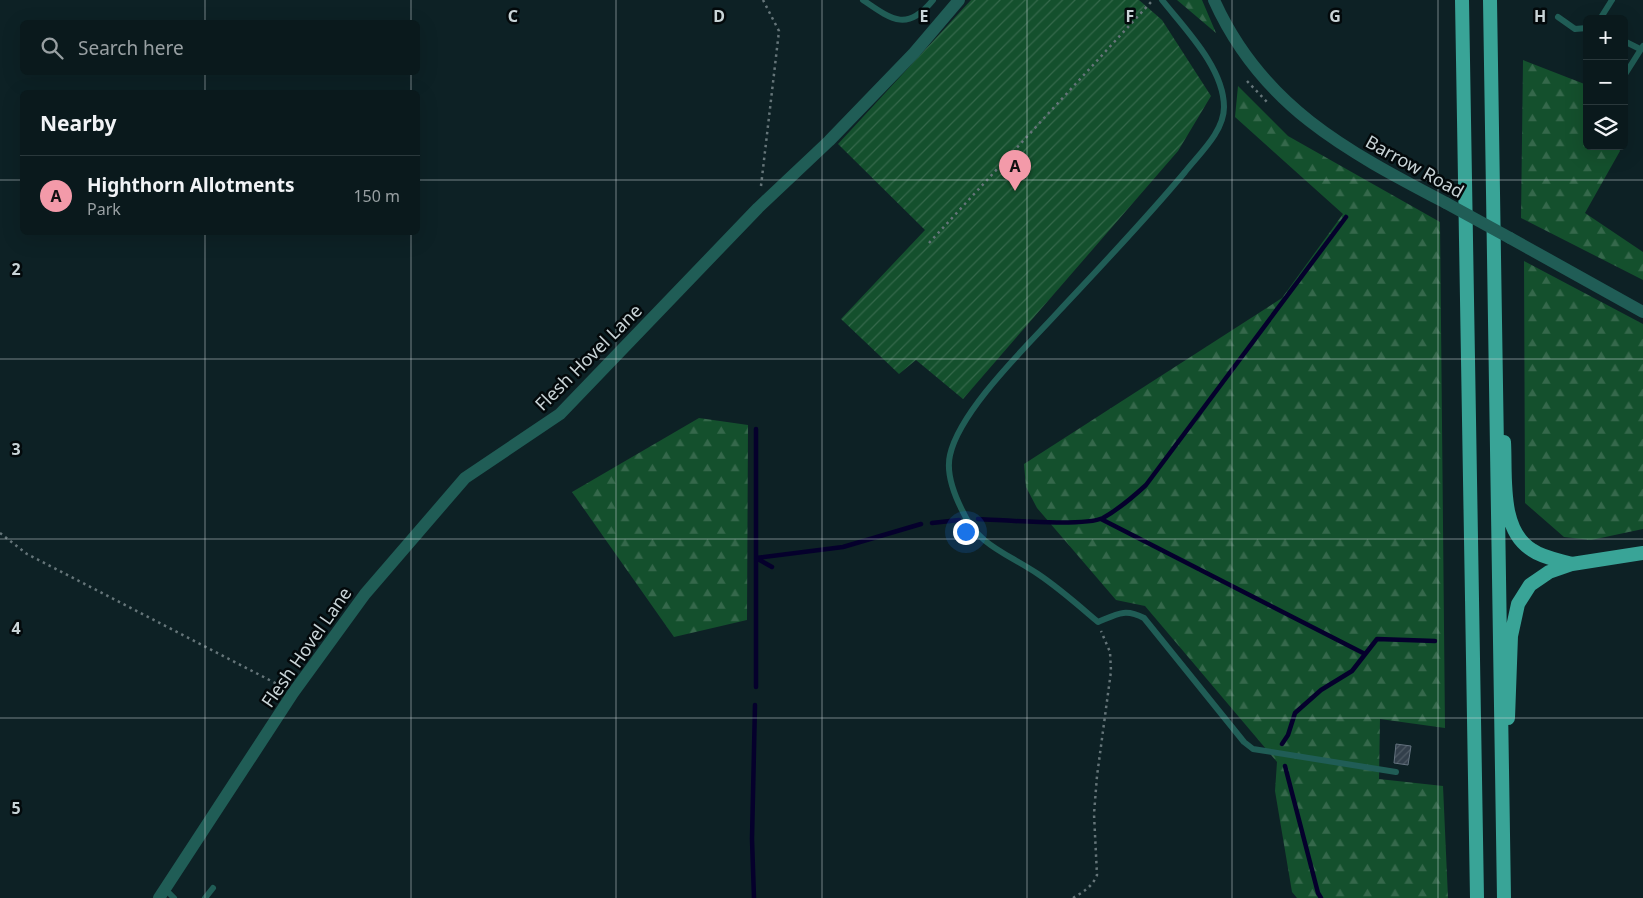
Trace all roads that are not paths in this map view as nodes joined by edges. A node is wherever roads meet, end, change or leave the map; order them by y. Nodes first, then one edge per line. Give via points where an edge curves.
1 (863, 0) edge
2 (933, 0) edge
3 (959, 0) edge
4 (1162, 0) edge
5 (1214, 0) edge
6 (1461, 0) edge
7 (1490, 0) edge
8 (1612, 0) edge
9 (1603, 15) edge
10 (1558, 18) dead end
11 (1583, 28) edge
12 (1628, 43) edge
13 (1642, 48) edge
14 (1628, 70) edge
15 (1643, 312) edge
16 (1494, 347) junction
17 (1643, 553) edge
18 (1572, 564) junction
19 (1396, 772) dead end
20 (1501, 774) junction
21 (213, 888) dead end
22 (166, 895) edge
23 (205, 898) edge
24 (1478, 898) edge
25 (1504, 898) edge

1 - 2 lane via 888,17 905,21 916,18
3 - 22 street, Flesh Hovel Lane via 914,53 829,141 758,208 560,414 465,478 364,594 294,693
4 - 19 lane via 1215,71 1223,99 1221,122 1153,210 971,411 956,434 949,457 951,481 962,511 973,529 989,545 1059,588 1098,622 1118,613 1132,612 1144,618 1253,749
5 - 15 street, Barrow Road, bridge via 1228,30 1266,83 1318,128 1346,148
6 - 24 highway
7 - 16 highway
8 - 9 lane
10 - 11 lane via 1575,28
12 - 13 lane
13 - 14 lane
16 - 18 highway via 1512,528 1520,542 1533,552
16 - 20 highway
17 - 18 highway
18 - 20 highway via 1549,572 1530,585 1518,604 1511,636 1510,703
20 - 25 highway
21 - 23 lane

